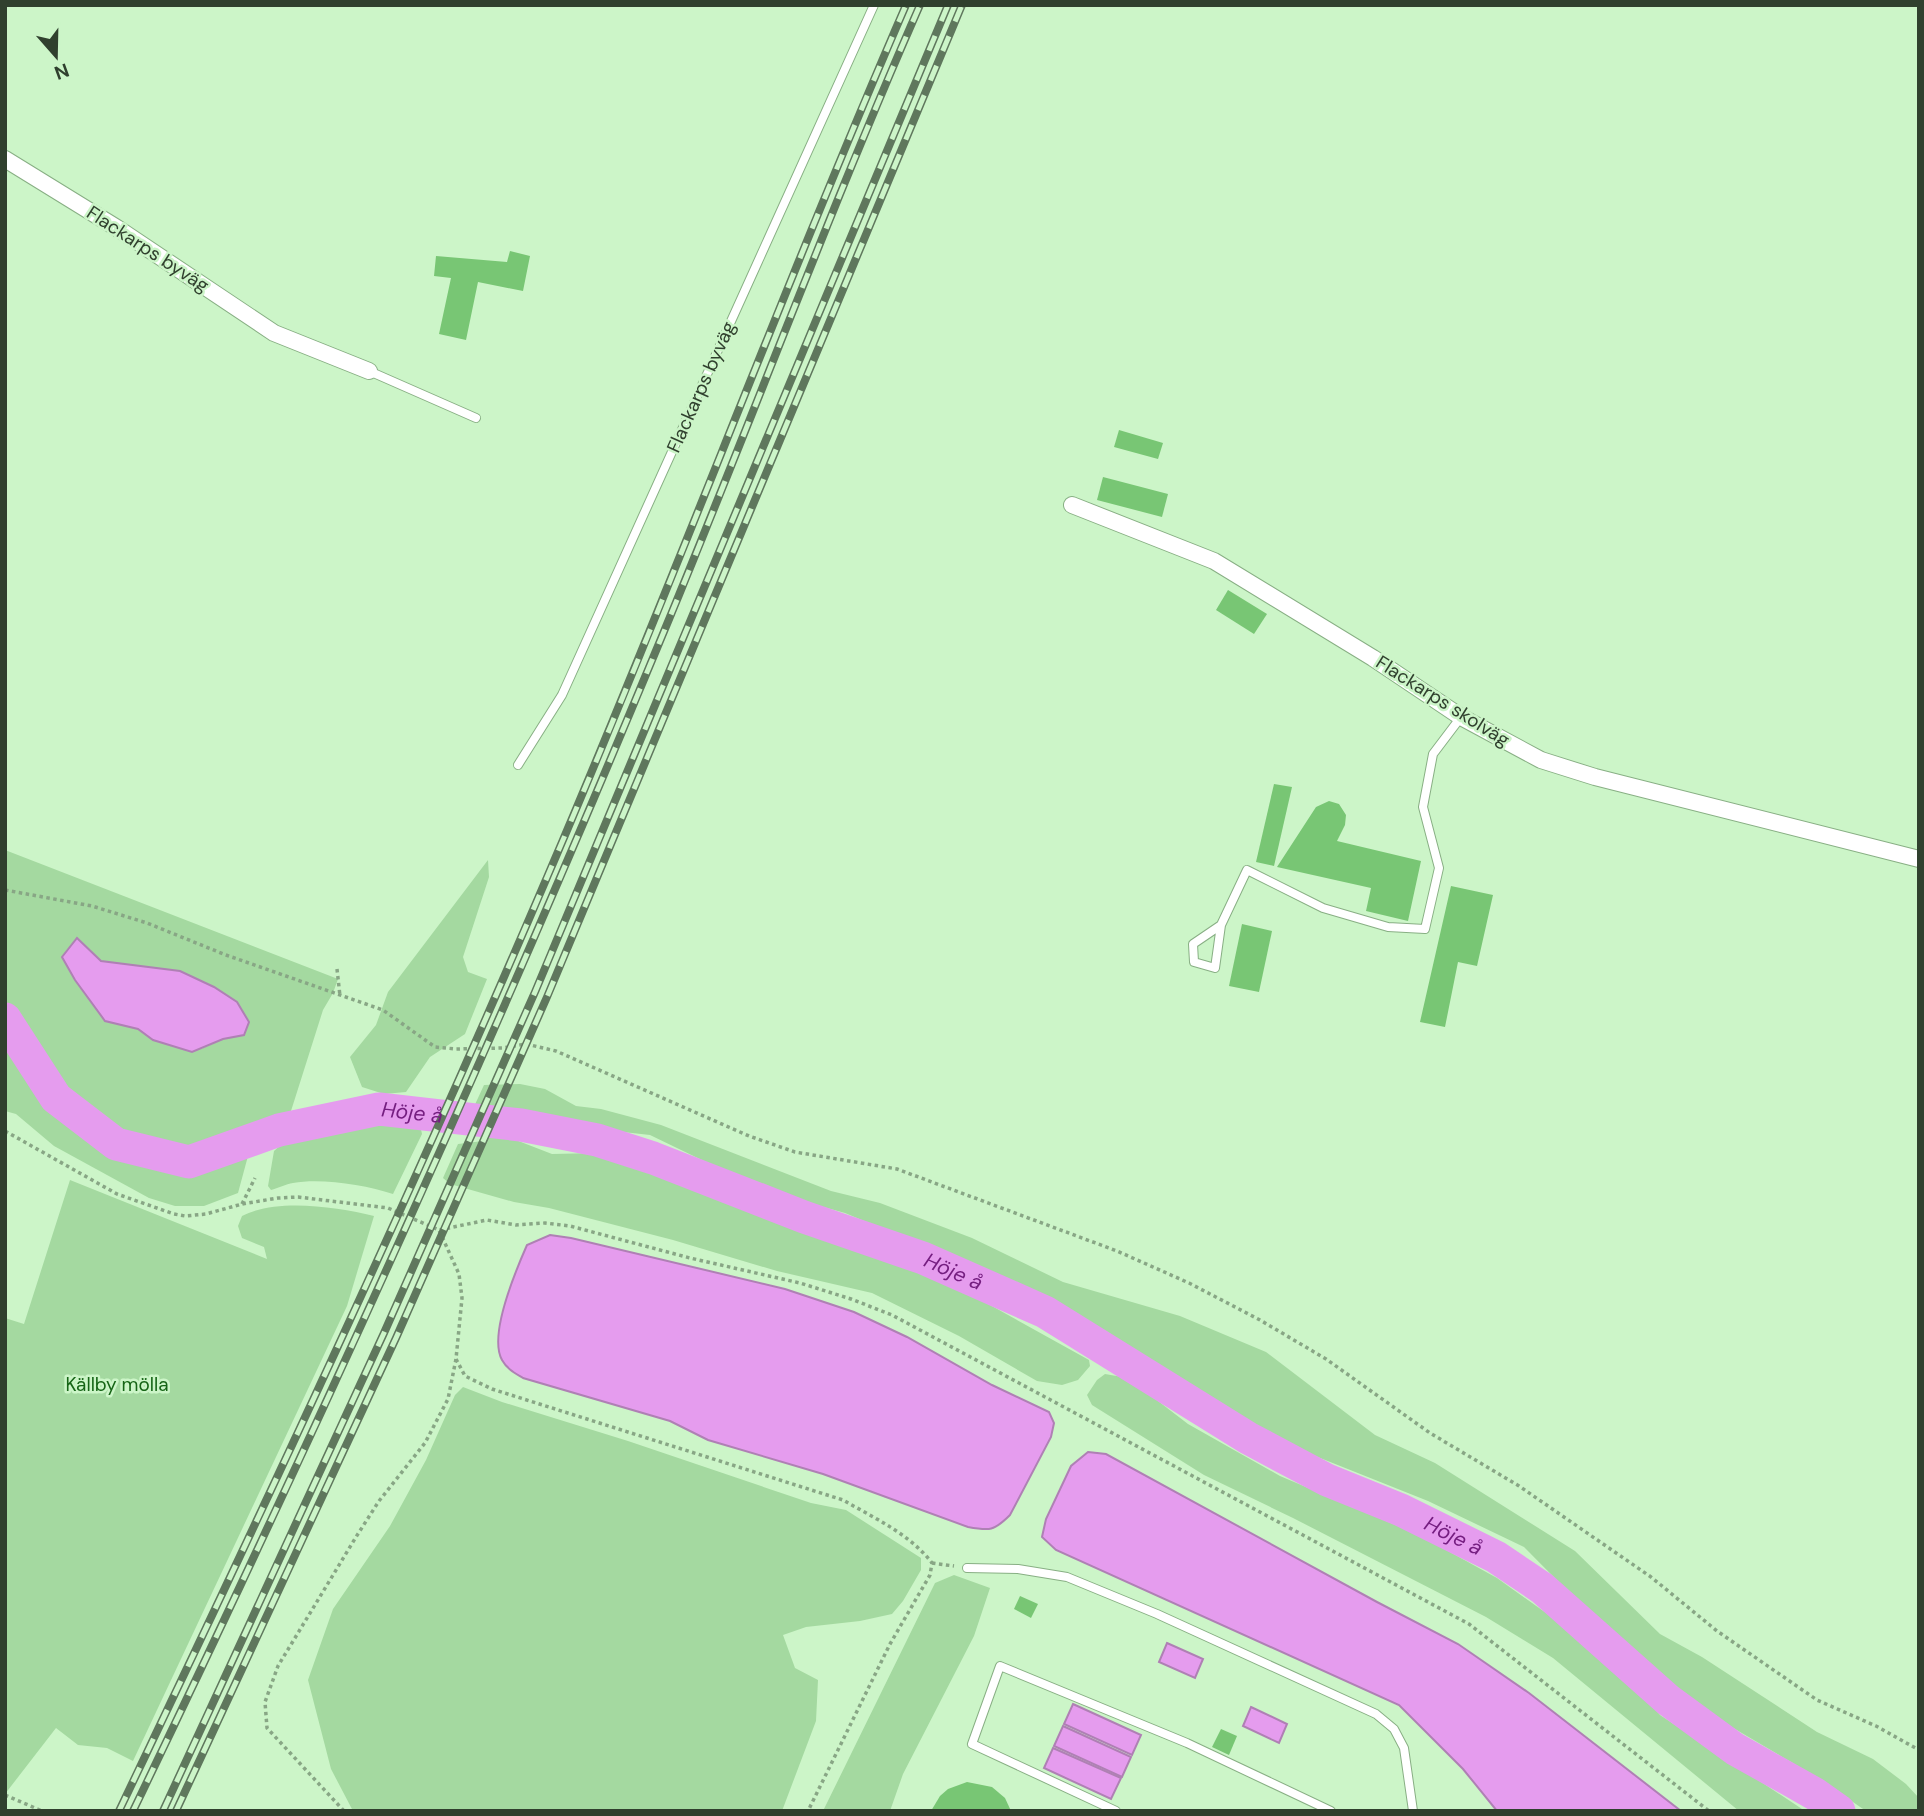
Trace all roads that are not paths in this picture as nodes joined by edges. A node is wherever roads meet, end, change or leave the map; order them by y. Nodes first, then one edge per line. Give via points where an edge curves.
1 (874, 5) edge
2 (5, 159) edge
3 (369, 371) joint
4 (477, 418) dead end
5 (1072, 505) dead end
6 (1461, 717) junction
7 (518, 765) dead end
8 (1919, 859) edge
9 (1221, 925) junction
10 (967, 1568) road end
11 (1116, 1811) edge
12 (1331, 1811) edge
13 (1413, 1811) edge

1 - 7 lane, Flackarps byväg via 562,695
2 - 3 street, Flackarps byväg via 274,333
3 - 4 lane
5 - 6 street, Flackarps skolväg via 1214,561 1374,657
6 - 8 street, Flackarps skolväg via 1541,760
6 - 9 lane via 1433,754 1423,807 1439,868 1425,929 1388,927 1323,908 1247,870
9 - 9 lane via 1193,944 1194,962 1215,968
10 - 13 lane via 1018,1569 1068,1577 1376,1714 1394,1729 1404,1748
11 - 12 lane via 972,1744 1000,1666 1187,1743

